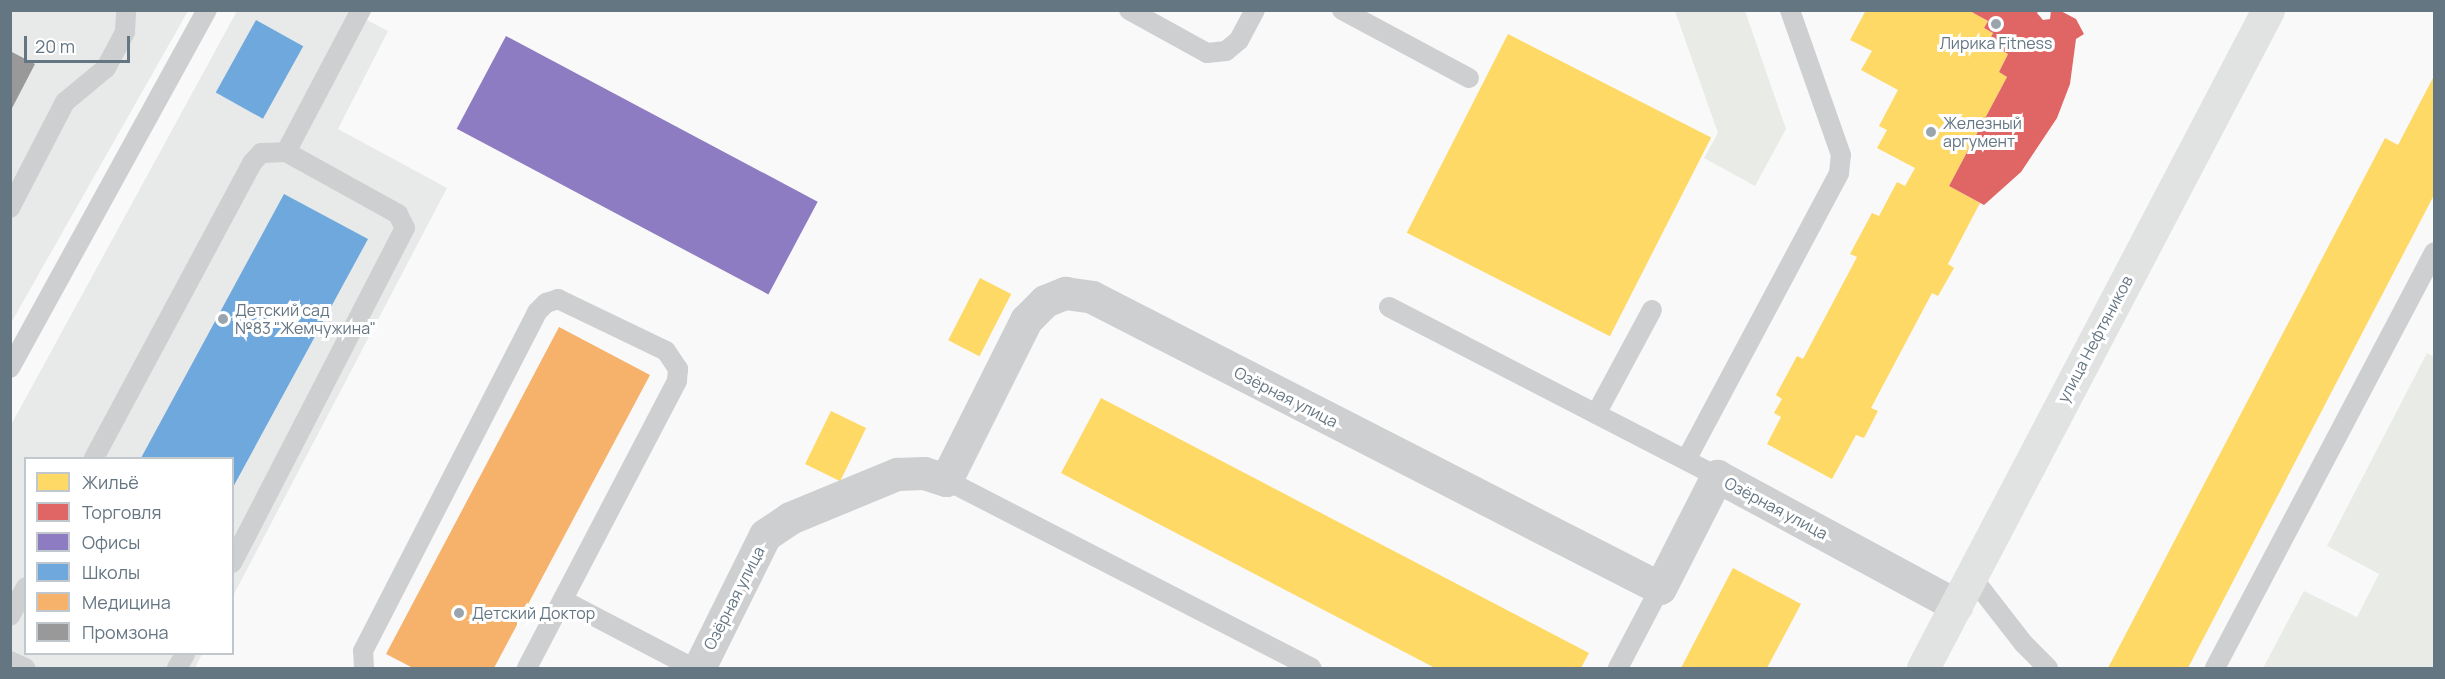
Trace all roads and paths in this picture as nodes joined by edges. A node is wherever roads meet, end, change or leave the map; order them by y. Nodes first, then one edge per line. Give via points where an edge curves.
1 (126, 10) edge
2 (207, 10) edge
3 (362, 10) edge
4 (1129, 10) edge
5 (1255, 10) edge
6 (1342, 10) edge
7 (1790, 10) edge
8 (2268, 10) edge
9 (1469, 78) dead end
10 (286, 153) junction
11 (10, 208) edge
12 (2434, 252) edge
13 (1389, 307) dead end
14 (1652, 310) dead end
15 (10, 368) edge
16 (1596, 414) junction
17 (95, 457) edge
18 (1686, 460) junction
19 (1717, 476) junction
20 (946, 480) junction
21 (234, 559) edge
22 (1971, 576) junction
23 (1660, 588) junction
24 (24, 590) edge
25 (563, 600) junction
26 (1956, 605) junction
27 (10, 615) edge
28 (184, 655) edge
29 (10, 661) edge
30 (25, 669) edge
31 (177, 669) edge
32 (364, 669) edge
33 (527, 669) edge
34 (693, 669) edge
35 (699, 669) edge
36 (1312, 669) edge
37 (1618, 669) edge
38 (1923, 669) edge
39 (2048, 669) edge
40 (2215, 669) edge

1 - 11 lane via 125,32 106,68 66,102
2 - 15 lane
3 - 10 lane
4 - 5 lane via 1207,53 1226,51 1239,40
6 - 9 lane
7 - 18 lane via 1841,155 1839,173
8 - 22 main road, улица Нефтяников
10 - 17 lane via 261,153 252,163
10 - 21 lane via 398,214 405,228
12 - 40 lane
13 - 16 lane
14 - 16 lane
16 - 18 lane
18 - 19 lane
19 - 23 street, Озёрная улица
19 - 26 street, Озёрная улица
20 - 23 street, Озёрная улица via 1026,320 1046,301 1065,293 1092,297
20 - 35 street, Озёрная улица via 924,473 897,474 776,526 765,535
20 - 36 lane
22 - 26 main road, улица Нефтяников
22 - 39 lane
23 - 37 lane
24 - 27 lane
25 - 32 lane via 677,381 678,369 666,351 558,299 537,312 363,651
25 - 33 lane
25 - 34 lane
26 - 38 main road, улица Нефтяников
28 - 31 lane
29 - 30 lane

